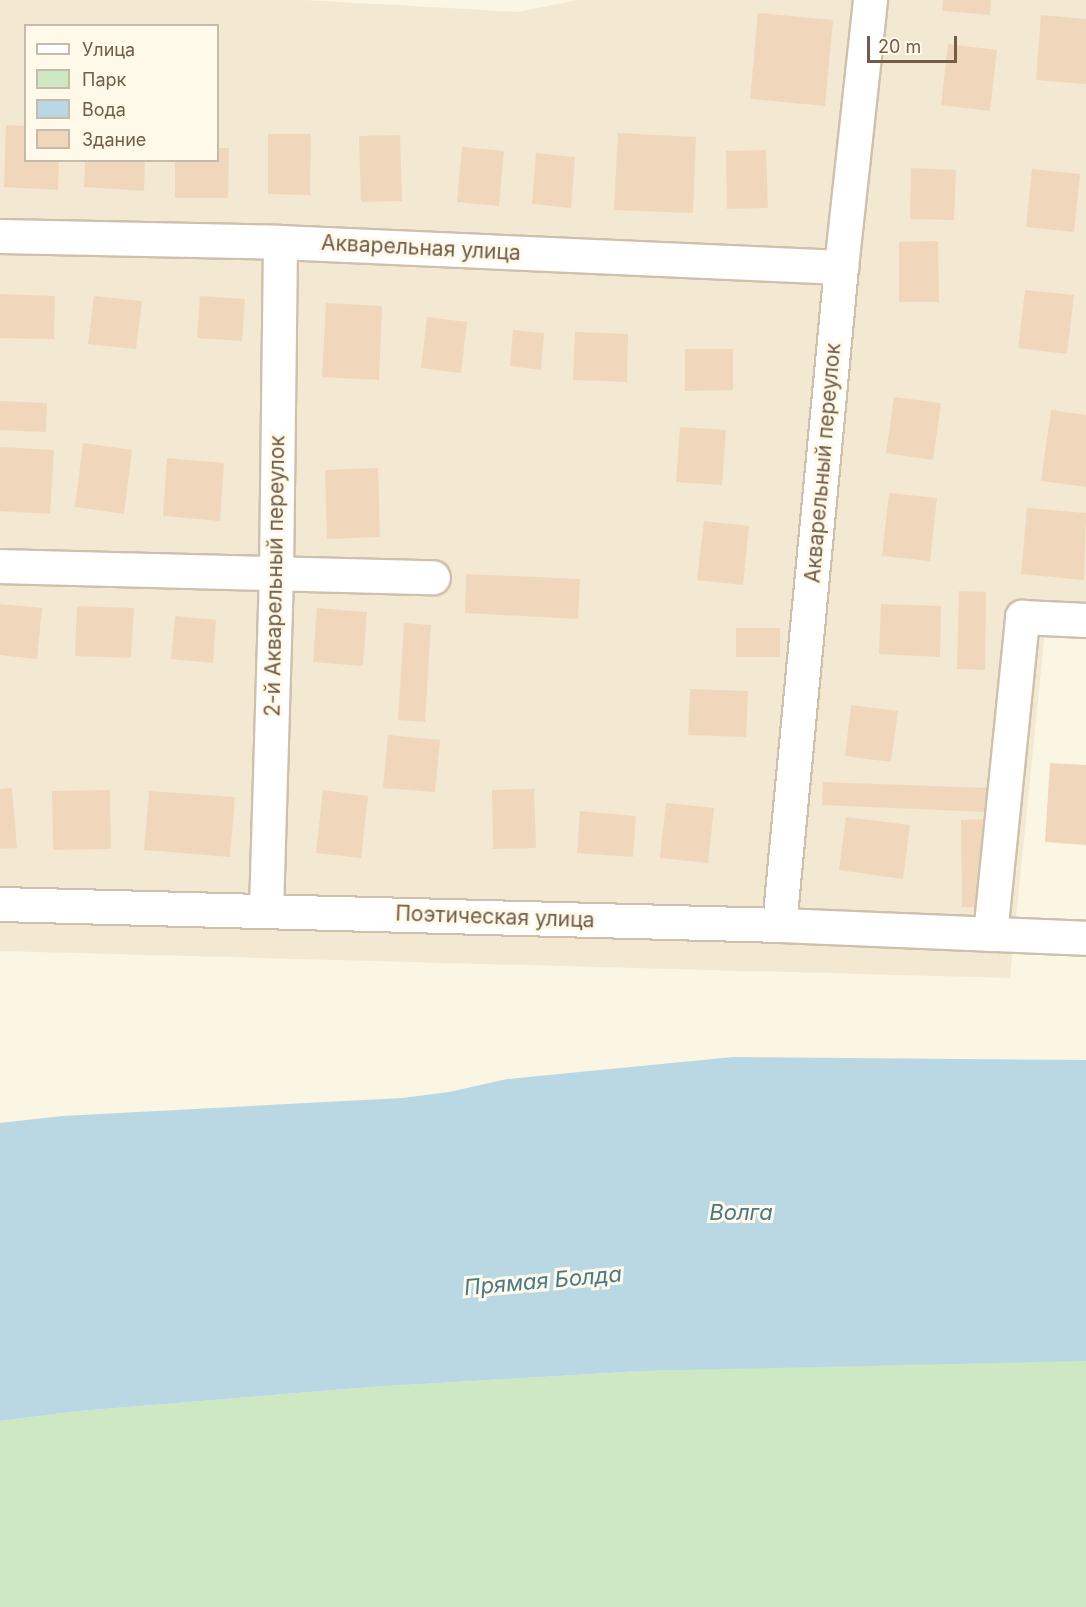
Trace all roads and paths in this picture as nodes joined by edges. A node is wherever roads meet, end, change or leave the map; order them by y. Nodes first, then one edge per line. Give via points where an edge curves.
1 (870, 0) edge
2 (0, 236) edge
3 (280, 242) junction
4 (841, 267) junction
5 (0, 566) edge
6 (276, 572) junction
7 (434, 577) dead end
8 (1086, 620) edge
9 (0, 904) edge
10 (266, 910) junction
11 (779, 926) junction
12 (990, 934) junction
13 (1086, 938) edge

1 - 4 street, Акварельный переулок
2 - 3 street, Акварельная улица
3 - 4 street, Акварельная улица
3 - 6 street, 2-й Акварельный переулок
4 - 11 street, Акварельный переулок
5 - 6 street
6 - 7 street
6 - 10 street, 2-й Акварельный переулок
8 - 12 street via 1022,617
9 - 10 street, Поэтическая улица
10 - 11 street, Поэтическая улица
11 - 12 street, Поэтическая улица
12 - 13 street, Поэтическая улица

